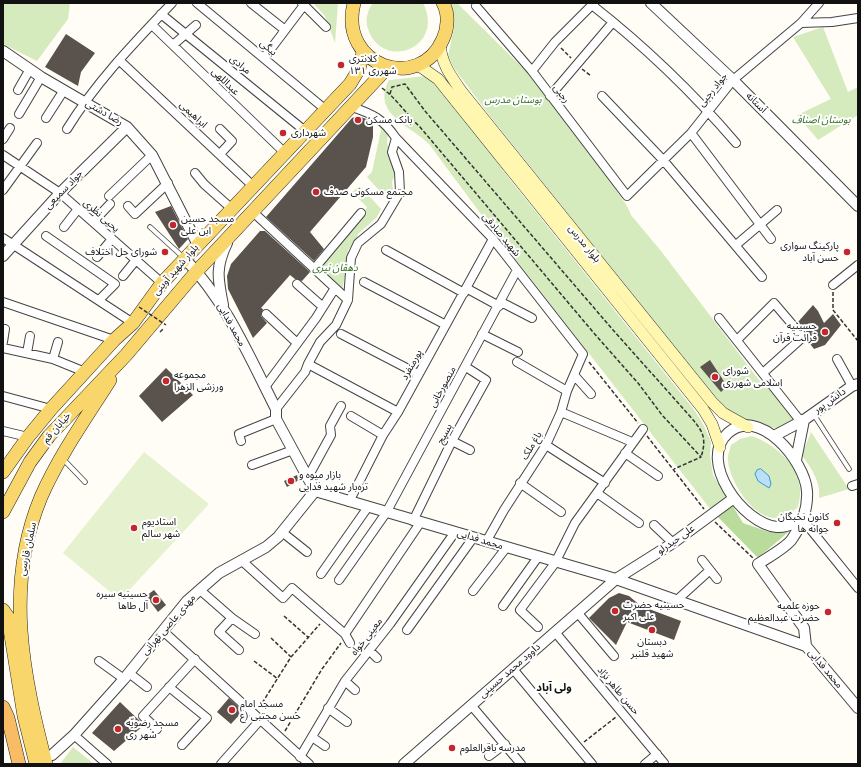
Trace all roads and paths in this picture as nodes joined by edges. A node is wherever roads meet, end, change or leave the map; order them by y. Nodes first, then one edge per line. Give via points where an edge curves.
1 (172, 3) edge
2 (197, 3) edge
3 (251, 3) edge
4 (354, 3) edge
5 (444, 3) edge
6 (652, 3) edge
7 (819, 3) edge
8 (303, 4) edge
9 (593, 4) edge
10 (476, 6) dead end
11 (161, 14) junction
12 (858, 18) edge
13 (613, 22) junction
14 (802, 22) junction
15 (152, 25) junction
16 (196, 25) dead end
17 (326, 27) dead end
18 (285, 30) junction
19 (186, 34) junction
20 (173, 45) junction
21 (440, 45) junction
22 (3, 52) edge
23 (363, 52) junction
24 (264, 58) junction
25 (119, 60) junction
26 (418, 64) junction
27 (388, 67) junction
28 (30, 69) junction
29 (532, 71) junction
30 (41, 76) junction
31 (733, 80) junction
32 (378, 85) dead end
33 (18, 90) dead end
34 (64, 90) junction
35 (390, 94) junction
36 (550, 96) junction
37 (602, 96) dead end
38 (84, 102) junction
39 (352, 107) junction
40 (326, 110) junction
41 (709, 111) junction
42 (18, 114) dead end
43 (46, 118) dead end
44 (127, 126) junction
45 (10, 128) dead end
46 (67, 129) dead end
47 (220, 129) dead end
48 (305, 131) junction
49 (691, 133) junction
50 (396, 138) junction
51 (3, 139) edge
52 (37, 143) dead end
53 (736, 143) dead end
54 (285, 153) junction
55 (220, 154) junction
56 (3, 155) edge
57 (152, 155) junction
58 (664, 161) junction
59 (21, 167) junction
60 (195, 173) dead end
61 (168, 183) junction
62 (253, 186) junction
63 (3, 190) edge
64 (60, 193) junction
65 (627, 196) joint
66 (128, 206) dead end
67 (858, 206) edge
68 (78, 209) junction
69 (232, 209) junction
70 (777, 210) dead end
71 (253, 212) junction
72 (361, 213) dead end
73 (94, 222) junction
74 (761, 224) junction
75 (64, 227) dead end
76 (150, 227) dead end
77 (46, 236) dead end
78 (230, 236) junction
79 (3, 238) edge
80 (112, 239) junction
81 (493, 239) junction
82 (771, 239) dead end
83 (12, 244) junction
84 (198, 245) junction
85 (736, 245) junction
86 (386, 250) dead end
87 (3, 256) edge
88 (96, 257) dead end
89 (185, 259) junction
90 (136, 260) junction
91 (858, 265) edge
92 (314, 269) junction
93 (517, 270) junction
94 (197, 271) junction
95 (123, 276) dead end
96 (762, 277) dead end
97 (364, 282) dead end
98 (162, 283) junction
99 (298, 284) dead end
100 (833, 285) joint
101 (335, 288) junction
102 (465, 291) junction
103 (99, 300) junction
104 (348, 300) junction
105 (3, 302) edge
106 (500, 304) junction
107 (139, 307) dead end
108 (323, 307) junction
109 (224, 309) junction
110 (266, 314) dead end
111 (532, 318) dead end
112 (719, 318) dead end
113 (133, 323) junction
114 (166, 325) dead end
115 (446, 325) junction
116 (5, 329) dead end
117 (341, 334) dead end
118 (482, 334) junction
119 (30, 336) dead end
120 (114, 340) junction
121 (737, 340) junction
122 (3, 342) edge
123 (58, 342) dead end
124 (858, 342) edge
125 (297, 343) junction
126 (3, 348) edge
127 (518, 352) dead end
128 (27, 353) junction
129 (583, 354) joint
130 (126, 355) junction
131 (837, 359) dead end
132 (53, 360) junction
133 (517, 362) dead end
134 (308, 364) junction
135 (466, 367) junction
136 (85, 372) junction
137 (763, 373) junction
138 (418, 374) junction
139 (574, 375) junction
140 (855, 385) edge
141 (265, 387) junction
142 (567, 391) junction
143 (591, 394) dead end
144 (3, 396) edge
145 (341, 406) dead end
146 (51, 409) junction
147 (398, 412) junction
148 (561, 412) junction
149 (812, 413) junction
150 (276, 414) junction
151 (352, 416) dead end
152 (804, 420) junction
153 (748, 427) junction
154 (642, 429) dead end
155 (3, 430) edge
156 (383, 435) junction
157 (774, 436) junction
158 (28, 437) junction
159 (241, 441) dead end
160 (452, 441) junction
161 (632, 442) junction
162 (546, 445) junction
163 (720, 447) junction
164 (293, 450) junction
165 (470, 450) dead end
166 (625, 453) junction
167 (62, 457) junction
168 (701, 457) junction
169 (796, 460) junction
170 (252, 465) dead end
171 (849, 468) dead end
172 (674, 469) dead end
173 (3, 471) edge
174 (658, 476) dead end
175 (308, 477) junction
176 (85, 482) dead end
177 (520, 483) junction
178 (605, 483) junction
179 (315, 491) junction
180 (597, 492) junction
181 (734, 498) junction
182 (349, 502) junction
183 (368, 507) junction
184 (3, 512) edge
185 (561, 512) dead end
186 (386, 513) junction
187 (709, 516) junction
188 (803, 520) junction
189 (416, 522) junction
190 (639, 523) dead end
191 (654, 525) dead end
192 (282, 532) junction
193 (455, 532) junction
194 (473, 538) junction
195 (486, 542) junction
196 (673, 543) junction
197 (506, 548) junction
198 (307, 552) dead end
199 (538, 557) junction
200 (241, 560) junction
201 (702, 560) dead end
202 (555, 562) junction
203 (758, 564) junction
204 (710, 570) junction
205 (321, 574) dead end
206 (616, 579) junction
207 (717, 579) dead end
208 (339, 580) dead end
209 (858, 588) edge
210 (200, 590) junction
211 (473, 591) dead end
212 (676, 600) junction
213 (503, 606) dead end
214 (3, 610) edge
215 (577, 612) junction
216 (284, 616) dead end
217 (325, 617) junction
218 (232, 618) junction
219 (538, 627) dead end
220 (407, 630) dead end
221 (163, 631) junction
222 (555, 632) junction
223 (254, 634) dead end
224 (271, 638) dead end
225 (309, 638) junction
226 (347, 638) junction
227 (806, 646) junction
228 (239, 650) dead end
229 (370, 651) junction
230 (614, 656) dead end
231 (291, 657) junction
232 (377, 658) dead end
233 (195, 659) junction
234 (254, 661) dead end
235 (99, 662) dead end
236 (513, 669) junction
237 (127, 676) junction
238 (278, 678) junction
239 (345, 681) junction
240 (147, 687) dead end
241 (169, 687) junction
242 (355, 690) dead end
243 (471, 705) junction
244 (3, 707) edge
245 (328, 708) junction
246 (858, 708) edge
247 (622, 712) junction
248 (258, 716) junction
249 (347, 722) dead end
250 (157, 729) dead end
251 (74, 735) junction
252 (312, 737) junction
253 (281, 738) junction
254 (505, 744) junction
255 (182, 745) dead end
256 (325, 746) dead end
257 (578, 747) junction
258 (657, 754) junction
259 (490, 756) dead end
260 (300, 757) junction
261 (49, 760) edge
262 (664, 763) dead end
263 (19, 764) edge
264 (36, 764) edge
265 (107, 764) edge
266 (221, 764) edge
267 (309, 764) edge
268 (404, 764) edge
269 (521, 764) edge
270 (591, 764) edge
271 (645, 764) edge

1 - 11 street
2 - 24 street, بیگی
3 - 18 street
4 - 23 main road via 351,15 352,28
5 - 21 main road via 447,20
6 - 31 street, آستانه
7 - 14 street, جواد رجبی
8 - 17 street
8 - 18 street
9 - 13 street
9 - 29 street via 555,42
10 - 29 street, رجبی
11 - 15 street
11 - 19 street, مرادی
12 - 14 street via 832,22
13 - 36 street
13 - 41 street
14 - 31 street, جواد رجبی
15 - 20 street, عبداللهی
15 - 25 street
16 - 19 street
18 - 24 street
19 - 20 street
19 - 48 street, مرادی
20 - 54 street, عبداللهی
21 - 26 main road via 431,57
21 - 153 main road, بلوار مدرس via 441,58 462,92 712,402 722,413
22 - 28 street, رضا دشتی
23 - 27 main road via 374,62
23 - 40 main road, بلوار شهید آوینی via 359,69 350,84
24 - 40 street, بیگی
25 - 38 street
25 - 55 street, ابراهیمی
26 - 27 main road via 403,68
26 - 163 main road, بلوار مدرس via 442,84 698,402 712,424
27 - 39 main road, بلوار شهید آوینی
28 - 30 street, رضا دشتی
28 - 33 street
29 - 36 street, رجبی
30 - 34 street, رضا دشتی
30 - 42 street
31 - 41 street, جواد رجبی
31 - 67 street, آستانه
32 - 35 path
34 - 38 street, رضا دشتی
34 - 43 street
35 - 168 path via 638,383 662,415
35 - 168 path via 392,87 405,84 425,112 700,428 704,438
36 - 65 street, رجبی
37 - 58 street
38 - 44 street, رضا دشتی
38 - 46 street
39 - 50 street, شهید صادقی via 371,113 386,124
39 - 71 main road, بلوار شهید آوینی
40 - 48 main road, بلوار شهید آوینی
41 - 49 street, جواد رجبی
41 - 53 street
44 - 57 street, رضا دشتی
44 - 64 street, جواد سمیعی
45 - 51 street
47 - 55 street via 232,141
48 - 54 main road, بلوار شهید آوینی
49 - 58 street, جواد رجبی
49 - 74 street
50 - 81 street, شهید صادقی
50 - 104 street via 392,152 399,172 400,192 381,224 358,242 351,258
52 - 59 street
54 - 62 main road, بلوار شهید آوینی
55 - 62 street, ابراهیمی
56 - 59 street, یحیی نظری
57 - 61 street, رضا دشتی
57 - 73 street via 109,200
58 - 65 street, جواد رجبی
58 - 85 street
59 - 63 street
59 - 64 street, یحیی نظری
60 - 69 street
61 - 66 street via 135,214
61 - 84 street, رضا دشتی
62 - 69 main road, بلوار شهید آوینی
64 - 68 street, یحیی نظری
64 - 83 street, جواد سمیعی
68 - 73 street, یحیی نظری
68 - 75 street
69 - 84 main road, بلوار شهید آوینی
70 - 74 street
71 - 78 main road, بلوار شهید آوینی
71 - 92 street
72 - 92 street
73 - 80 street, یحیی نظری
74 - 82 street
74 - 85 street
76 - 89 lane
77 - 103 street via 114,284
78 - 94 main road, بلوار شهید آوینی
78 - 109 street via 222,252 217,276
79 - 83 street
80 - 88 street
80 - 90 street, یحیی نظری
81 - 93 street, شهید صادقی
81 - 102 street, پورمنفرد
83 - 87 street, جواد سمیعی
83 - 103 street
84 - 89 main road, بلوار شهید آوینی
85 - 96 street
86 - 102 street
89 - 94 street, محمد فدایی
89 - 98 main road, بلوار شهید آوینی
90 - 95 street
90 - 98 street, یحیی نظری
91 - 100 street
92 - 101 street
93 - 106 street, منصورخانی
93 - 129 street, شهید صادقی
94 - 109 street, محمد فدایی
94 - 130 main road, بلوار شهید آوینی
97 - 115 street
98 - 113 main road, بلوار شهید آوینی
99 - 108 street
100 - 124 path via 833,310
101 - 104 street
101 - 108 street
102 - 106 street
102 - 115 street, پورمنفرد
103 - 113 street
104 - 134 street via 336,325 320,342
105 - 120 street
106 - 111 street
106 - 118 street, منصورخانی
107 - 114 path, bridge
108 - 125 street
109 - 141 street, محمد فدایی
110 - 125 street
112 - 121 street
113 - 120 main road, بلوار شهید آوینی
115 - 138 street, پورمنفرد
116 - 122 street
117 - 138 street
118 - 127 street
118 - 135 street, منصورخانی
119 - 128 street
120 - 136 main road, بلوار شهید آوینی
121 - 137 street
121 - 137 street via 774,303 803,337
123 - 132 street
125 - 141 street
126 - 128 street
128 - 132 street
129 - 139 street, باغ ملک
130 - 167 main road, سلمان فارسی
130 - 184 main road, خیابان قم via 48,436 30,462
131 - 140 street
132 - 136 street
133 - 142 street
134 - 147 street
134 - 150 street
135 - 160 street, بسیج via 486,380
135 - 186 street, منصورخانی
136 - 146 main road, بلوار شهید آوینی
137 - 152 street via 798,418
138 - 147 street, پورمنفرد
139 - 142 street, باغ ملک
139 - 143 street
140 - 149 street, دانش پور
141 - 150 street, محمد فدایی
142 - 148 street, باغ ملک
144 - 146 street
145 - 175 street via 330,426 331,435
146 - 158 main road, بلوار شهید آوینی
147 - 156 street, پورمنفرد
148 - 161 street
148 - 162 street, باغ ملک
149 - 152 street, دانش پور
149 - 171 lane
150 - 159 street via 239,434
150 - 164 street, محمد فدایی
151 - 156 street
152 - 157 street, دانش پور
152 - 169 street
153 - 157 street
153 - 163 street via 740,427 727,434
154 - 161 street
155 - 158 street
156 - 182 street, پورمنفرد
157 - 169 street
158 - 173 main road, بلوار شهید آوینی
160 - 165 street
160 - 189 street, بسیج
161 - 166 street
162 - 177 street, باغ ملک
162 - 178 street
163 - 181 street via 719,465 725,484
164 - 170 street
164 - 175 street, محمد فدایی
166 - 174 street
166 - 178 street
167 - 176 lane
167 - 261 main road, سلمان فارسی via 41,498 32,526 24,559 20,597 21,643 33,714
168 - 172 path
169 - 188 street via 807,489
175 - 179 street, محمد فدایی
177 - 185 street
177 - 195 street, باغ ملک
178 - 180 street
179 - 182 street, محمد فدایی
179 - 192 street, مهدی عاصی تهرانی
180 - 190 street
180 - 202 street via 575,523
181 - 187 street, علی حیدرلو
181 - 188 street via 752,517 769,526 786,527
182 - 183 street, محمد فدایی
183 - 186 street, محمد فدایی
183 - 205 street
186 - 189 street, محمد فدایی
186 - 208 street, منصورخانی
187 - 196 street, علی حیدرلو
187 - 203 path
188 - 203 street via 792,541
188 - 209 street
189 - 193 street, محمد فدایی
189 - 226 street, بسیج
191 - 196 street
192 - 198 street
192 - 200 street, مهدی عاصی تهرانی via 266,547
193 - 194 street, محمد فدایی
193 - 229 street, معینی خواه via 434,565
194 - 195 street, محمد فدایی
194 - 220 street
195 - 197 street, محمد فدایی
196 - 206 street, علی حیدرلو
197 - 199 street, محمد فدایی
197 - 211 street
199 - 202 street, محمد فدایی
199 - 213 street
200 - 210 street, مهدی عاصی تهرانی via 219,573
200 - 217 street via 283,598 292,588
201 - 204 street
202 - 206 street, محمد فدایی
202 - 219 street via 520,610
203 - 227 street via 804,628
204 - 207 street
204 - 212 street
206 - 212 street, محمد فدایی
206 - 215 street, داوود محمد حسینی
210 - 218 street
210 - 221 street, مهدی عاصی تهرانی
212 - 227 street, محمد فدایی
214 - 264 main road via 8,617 24,716
215 - 222 street, داوود محمد حسینی
215 - 230 street
216 - 225 path
217 - 225 path
217 - 226 street
218 - 223 street
218 - 228 street via 219,632
221 - 233 street
221 - 237 street, مهدی عاصی تهرانی
222 - 236 street, داوود محمد حسینی
222 - 247 street, حسن طاهر نژاد
224 - 231 path
225 - 231 path
226 - 253 path via 322,669
227 - 246 street, محمد فدایی
229 - 232 street
229 - 239 street, معینی خواه
231 - 238 path
233 - 241 street
233 - 248 street
234 - 238 path
235 - 237 street
236 - 243 street, داوود محمد حسینی
236 - 257 street
237 - 240 street
237 - 251 street, مهدی عاصی تهرانی
238 - 248 path
239 - 242 street
239 - 245 street, معینی خواه
241 - 250 street via 143,716
241 - 255 street via 206,718
243 - 254 street
243 - 268 street, داوود محمد حسینی
244 - 263 highway
245 - 249 street
245 - 252 street, معینی خواه
247 - 257 path
247 - 258 street, حسن طاهر نژاد
248 - 253 street
248 - 266 street
251 - 261 street, مهدی عاصی تهرانی
251 - 265 street
252 - 256 street
252 - 260 street, معینی خواه
253 - 260 street
254 - 259 street
254 - 269 street
257 - 270 street
258 - 262 street, حسن طاهر نژاد
258 - 271 street
260 - 267 street

